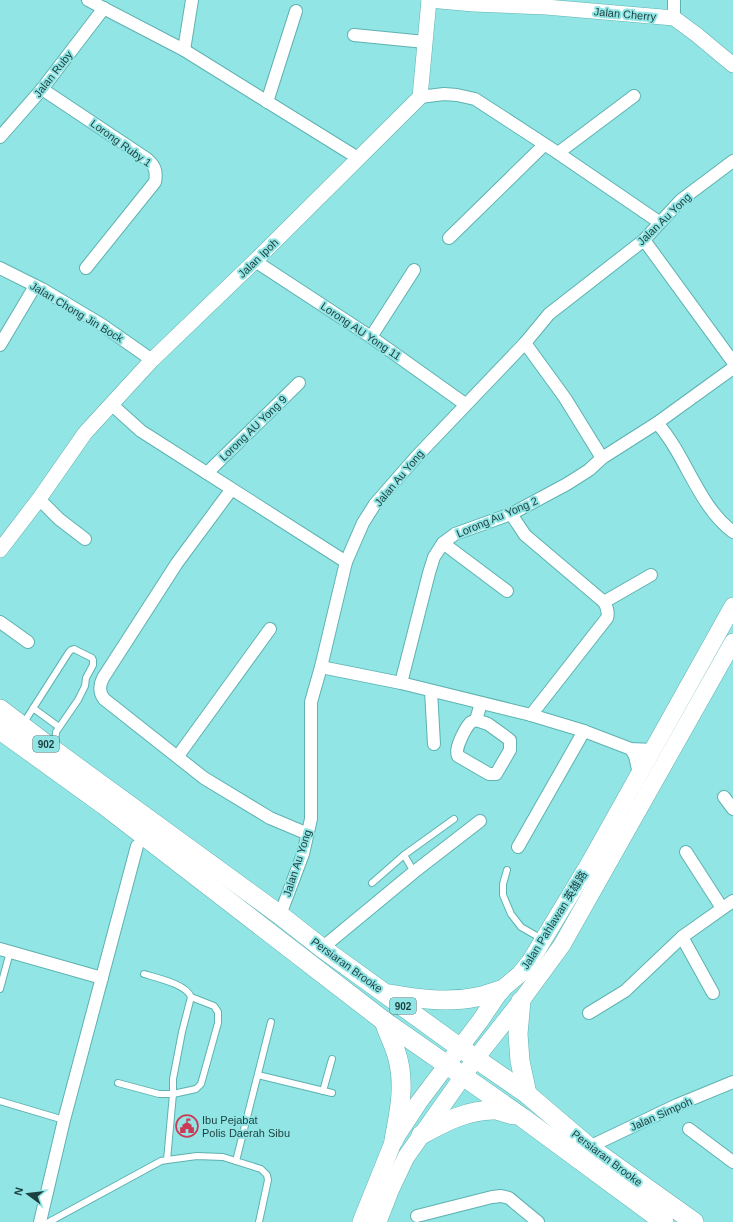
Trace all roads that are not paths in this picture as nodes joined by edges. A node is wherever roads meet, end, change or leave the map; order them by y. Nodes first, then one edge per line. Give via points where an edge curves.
1 (88, 0) edge
2 (192, 0) edge
3 (430, 0) edge
4 (674, 0) edge
5 (547, 3) edge
6 (104, 8) junction
7 (296, 11) dead end
8 (674, 18) junction
9 (354, 35) dead end
10 (425, 42) junction
11 (184, 50) junction
12 (733, 65) edge
13 (42, 89) junction
14 (634, 96) dead end
15 (420, 97) junction
16 (267, 102) junction
17 (0, 137) edge
18 (544, 145) junction
19 (558, 153) junction
20 (358, 158) junction
21 (733, 162) edge
22 (659, 222) junction
23 (449, 238) dead end
24 (644, 240) junction
25 (255, 261) junction
26 (0, 268) edge
27 (86, 268) dead end
28 (414, 270) dead end
29 (35, 286) junction
30 (371, 337) junction
31 (525, 343) junction
32 (0, 345) edge
33 (152, 360) junction
34 (733, 362) edge
35 (733, 368) edge
36 (299, 383) dead end
37 (111, 404) junction
38 (465, 404) junction
39 (657, 423) junction
40 (602, 458) junction
41 (207, 473) junction
42 (231, 490) junction
43 (39, 499) junction
44 (511, 514) junction
45 (733, 532) edge
46 (85, 539) dead end
47 (443, 543) junction
48 (1, 547) edge
49 (346, 562) junction
50 (651, 575) dead end
51 (508, 592) dead end
52 (604, 602) junction
53 (733, 606) edge
54 (0, 622) edge
55 (270, 629) dead end
56 (28, 642) dead end
57 (733, 642) edge
58 (321, 667) junction
59 (401, 683) junction
60 (85, 686) junction
61 (100, 688) junction
62 (432, 691) junction
63 (481, 703) junction
64 (33, 708) junction
65 (0, 709) edge
66 (531, 715) junction
67 (476, 720) junction
68 (22, 725) junction
69 (59, 727) junction
70 (0, 730) edge
71 (584, 731) junction
72 (434, 744) dead end
73 (631, 749) junction
74 (653, 750) junction
75 (55, 751) junction
76 (178, 756) junction
77 (639, 774) junction
78 (87, 784) junction
79 (724, 797) dead end
80 (107, 798) junction
81 (733, 809) edge
82 (454, 819) dead end
83 (480, 821) dead end
84 (308, 834) junction
85 (138, 846) dead end
86 (518, 848) dead end
87 (686, 852) dead end
88 (404, 856) junction
89 (507, 870) dead end
90 (414, 872) junction
91 (372, 883) dead end
92 (733, 901) edge
93 (722, 908) junction
94 (280, 915) junction
95 (682, 937) junction
96 (544, 939) junction
97 (322, 948) junction
98 (5, 950) edge
99 (144, 974) dead end
100 (102, 978) junction
101 (0, 990) edge
102 (501, 990) junction
103 (713, 993) dead end
104 (386, 994) junction
105 (191, 997) junction
106 (521, 1001) junction
107 (589, 1014) dead end
108 (384, 1021) junction
109 (271, 1022) dead end
110 (459, 1047) junction
111 (476, 1058) junction
112 (332, 1059) dead end
113 (446, 1065) junction
114 (258, 1075) junction
115 (462, 1075) junction
116 (733, 1082) edge
117 (118, 1083) dead end
118 (323, 1091) junction
119 (332, 1093) dead end
120 (173, 1094) junction
121 (527, 1094) junction
122 (0, 1101) edge
123 (523, 1118) junction
124 (64, 1120) junction
125 (689, 1129) dead end
126 (421, 1135) junction
127 (394, 1140) junction
128 (589, 1146) junction
129 (167, 1160) junction
130 (236, 1161) junction
131 (733, 1162) edge
132 (417, 1216) dead end
133 (40, 1222) edge
134 (50, 1222) edge
135 (259, 1222) edge
136 (361, 1222) edge
137 (378, 1222) edge
138 (538, 1222) edge
139 (664, 1222) edge
140 (694, 1222) edge

1 - 6 street
2 - 11 street
3 - 5 street, Jalan Cherry via 474,4
3 - 10 street
4 - 8 street
5 - 8 street, Jalan Cherry
6 - 11 street
6 - 13 street, Jalan Ruby
7 - 16 street
8 - 12 street
9 - 10 street
10 - 15 street
11 - 16 street
13 - 17 street, Jalan Ruby
13 - 27 street, Lorong Ruby 1 via 146,159 156,169 155,182
14 - 19 street
15 - 18 street via 450,94 475,99
15 - 20 street, Jalan Ipoh
16 - 20 street
18 - 19 street
18 - 23 street
19 - 22 street
20 - 25 street, Jalan Ipoh
21 - 22 street, Jalan Au Yong via 681,200
22 - 24 street, Jalan Au Yong
24 - 31 street, Jalan Au Yong via 549,314
24 - 34 street
25 - 30 street, Lorong AU Yong 11
25 - 33 street, Jalan Ipoh
26 - 29 street, Jalan Chong Jin Bock
28 - 30 street
29 - 32 street
29 - 33 street, Jalan Chong Jin Bock via 102,325
30 - 38 street, Lorong AU Yong 11
31 - 38 street, Jalan Au Yong
31 - 40 street via 565,398
33 - 37 street, Jalan Ipoh
35 - 39 street, Lorong Au Yong 2
36 - 41 street, Lorong AU Yong 9
37 - 41 street via 141,431
37 - 43 street, Jalan Ipoh via 85,433
38 - 49 street, Jalan Au Yong via 375,504 363,523
39 - 40 street, Lorong Au Yong 2
39 - 45 street via 705,500 724,526
40 - 44 street, Lorong Au Yong 2 via 568,484
41 - 42 street
42 - 49 street
42 - 61 street via 177,563 102,678
43 - 46 street via 58,519
43 - 48 street, Jalan Ipoh
44 - 47 street, Lorong Au Yong 2 via 455,534
44 - 52 street via 525,535
47 - 51 street
47 - 59 street, Lorong Au Yong 2 via 428,573
49 - 58 street, Jalan Au Yong
50 - 52 street
52 - 66 street via 607,618
53 - 74 main road, Jalan Pahlawan 英雄路
54 - 56 street
55 - 76 street
57 - 106 main road, Jalan Pahlawan 英雄路 via 562,945
58 - 59 street
58 - 84 street, Jalan Au Yong via 311,702 311,820
59 - 62 street
60 - 61 lane
60 - 64 lane via 93,660 74,649 71,650
60 - 69 lane
61 - 76 street via 104,699
62 - 63 street
62 - 72 street
63 - 66 street
63 - 67 street
64 - 68 lane
64 - 69 lane
65 - 68 main road, Persiaran Brooke / 902
66 - 71 street
67 - 67 street via 488,724 510,740 510,750 496,774 489,774 456,753 470,723
68 - 75 main road, Persiaran Brooke / 902
69 - 75 lane via 56,732
70 - 78 main road, Persiaran Brooke / 902
71 - 73 street
71 - 86 street
73 - 74 street
73 - 77 street
74 - 77 main road, Jalan Pahlawan 英雄路
75 - 78 main road, Persiaran Brooke / 902
76 - 84 street via 204,778 264,814
77 - 96 main road, Jalan Pahlawan 英雄路
78 - 80 main road, Persiaran Brooke / 902
79 - 81 street
80 - 94 main road, Persiaran Brooke / 902
80 - 108 main road, Persiaran Brooke / 902
82 - 88 lane
83 - 90 street
84 - 94 street, Jalan Au Yong
85 - 100 street
87 - 93 street
88 - 90 lane
88 - 91 lane
89 - 96 lane via 503,895 511,914 521,927
90 - 97 street
92 - 93 street
93 - 95 street
94 - 97 main road, Persiaran Brooke / 902
95 - 103 street
95 - 107 street via 633,984
96 - 102 main road, Jalan Pahlawan 英雄路 via 520,974
97 - 104 main road, Persiaran Brooke / 902
98 - 100 street
98 - 101 lane
99 - 105 lane via 180,986
100 - 124 street
102 - 104 main road via 453,1001
102 - 110 main road, Jalan Pahlawan 英雄路
104 - 110 main road, Persiaran Brooke / 902
105 - 120 lane via 175,1064
105 - 120 lane via 214,1006 218,1012 218,1023 201,1084 196,1089
106 - 111 main road, Jalan Pahlawan 英雄路
106 - 121 main road via 518,1034 520,1061
108 - 113 main road, Persiaran Brooke / 902
108 - 127 main road via 398,1059 402,1085
109 - 114 lane
110 - 111 main road, Persiaran Brooke / 902
110 - 113 main road, Jalan Pahlawan 英雄路
111 - 115 main road, Jalan Pahlawan 英雄路
111 - 121 main road, Persiaran Brooke / 902
112 - 118 lane
113 - 115 main road, Persiaran Brooke / 902
113 - 127 main road, Jalan Pahlawan 英雄路
114 - 118 lane
114 - 130 lane
115 - 123 main road, Persiaran Brooke / 902
115 - 126 main road, Jalan Pahlawan 英雄路
116 - 128 street, Jalan Simpoh
117 - 120 lane via 159,1094
118 - 119 lane
120 - 129 lane
121 - 128 main road, Persiaran Brooke / 902
122 - 124 lane
123 - 126 main road via 497,1110 483,1111 447,1121
123 - 139 main road, Persiaran Brooke / 902
124 - 133 street
125 - 131 street
126 - 137 main road, Jalan Pahlawan 英雄路 via 406,1157
127 - 136 main road, Jalan Pahlawan 英雄路
128 - 140 main road, Persiaran Brooke / 902
129 - 130 lane via 197,1156 223,1157
129 - 134 lane
130 - 135 lane via 262,1169 267,1175
132 - 138 street via 502,1196 509,1198

